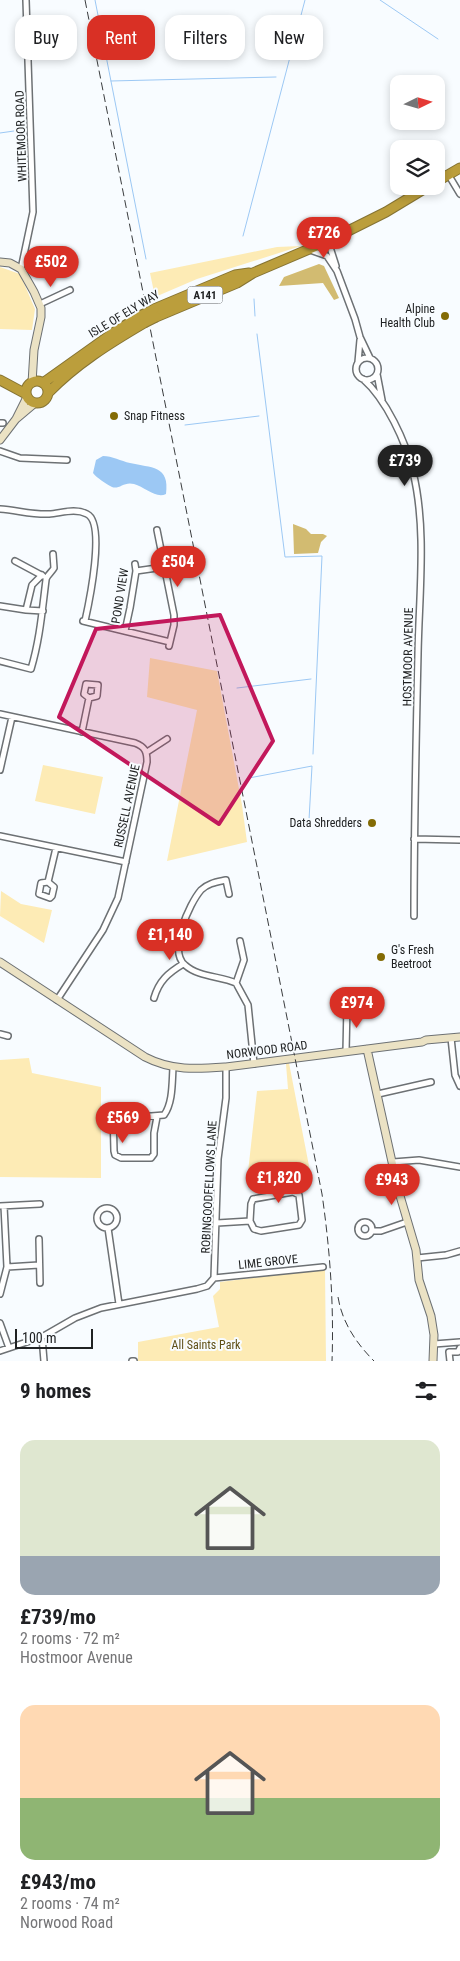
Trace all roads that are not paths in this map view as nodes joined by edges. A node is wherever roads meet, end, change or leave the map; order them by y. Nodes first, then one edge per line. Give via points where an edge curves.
1 (26, 0) edge
2 (460, 168) edge
3 (448, 174) junction
4 (445, 176) edge
5 (460, 194) edge
6 (414, 195) edge
7 (328, 241) junction
8 (309, 250) junction
9 (0, 262) edge
10 (21, 269) junction
11 (337, 271) junction
12 (70, 290) dead end
13 (40, 304) junction
14 (143, 319) junction
15 (360, 337) junction
16 (370, 358) junction
17 (358, 362) junction
18 (377, 374) junction
19 (363, 379) junction
20 (0, 380) edge
21 (33, 387) junction
22 (48, 393) junction
23 (35, 403) junction
24 (383, 404) junction
25 (16, 419) junction
26 (0, 440) edge
27 (0, 452) edge
28 (67, 460) dead end
29 (0, 509) edge
30 (157, 530) dead end
31 (53, 554) dead end
32 (15, 561) dead end
33 (135, 564) dead end
34 (164, 568) junction
35 (136, 571) junction
36 (44, 576) junction
37 (0, 606) edge
38 (26, 610) junction
39 (43, 611) junction
40 (125, 631) junction
41 (0, 661) edge
42 (89, 698) dead end
43 (0, 714) edge
44 (12, 717) junction
45 (82, 732) junction
46 (167, 739) dead end
47 (147, 752) junction
48 (0, 770) edge
49 (0, 836) edge
50 (414, 839) junction
51 (460, 840) edge
52 (56, 848) junction
53 (126, 862) junction
54 (48, 882) dead end
55 (229, 894) dead end
56 (414, 916) dead end
57 (240, 941) dead end
58 (0, 962) edge
59 (183, 964) junction
60 (236, 983) junction
61 (154, 998) dead end
62 (57, 1000) junction
63 (347, 1006) dead end
64 (0, 1034) edge
65 (8, 1036) dead end
66 (460, 1037) edge
67 (451, 1038) junction
68 (367, 1049) junction
69 (346, 1052) junction
70 (254, 1064) junction
71 (226, 1067) junction
72 (173, 1068) junction
73 (431, 1082) dead end
74 (460, 1086) edge
75 (378, 1094) junction
76 (157, 1117) junction
77 (393, 1162) junction
78 (460, 1167) edge
79 (40, 1204) dead end
80 (2, 1206) edge
81 (250, 1221) junction
82 (407, 1222) junction
83 (217, 1223) junction
84 (108, 1228) junction
85 (372, 1231) dead end
86 (39, 1239) dead end
87 (460, 1251) edge
88 (417, 1258) junction
89 (39, 1265) junction
90 (7, 1267) junction
91 (323, 1267) dead end
92 (214, 1278) junction
93 (40, 1283) dead end
94 (0, 1294) edge
95 (119, 1304) junction
96 (0, 1323) edge
97 (42, 1337) junction
98 (460, 1342) edge
99 (434, 1344) junction
100 (9, 1348) junction
101 (460, 1348) edge
102 (0, 1351) edge
103 (44, 1361) edge
104 (433, 1361) edge
105 (450, 1361) edge

1 - 10 street, WHITEMOOR ROAD via 33,212
2 - 3 highway
3 - 4 highway
3 - 5 street
6 - 7 highway, ISLE OF ELY WAY / A141
7 - 8 highway, ISLE OF ELY WAY / A141
7 - 11 street
8 - 11 street via 327,256
8 - 14 highway, ISLE OF ELY WAY / A141, bridge
9 - 10 street
10 - 13 street
11 - 15 street
12 - 13 street
13 - 21 street via 42,317 34,350
14 - 21 highway, ISLE OF ELY WAY / A141 via 108,336
14 - 22 highway, ISLE OF ELY WAY / A141 via 73,370
15 - 16 street
15 - 17 street
16 - 17 street via 362,358
16 - 18 street via 376,363
17 - 19 street via 356,370
18 - 19 street via 371,379
18 - 24 street, HOSTMOOR AVENUE
19 - 24 street, HOSTMOOR AVENUE
20 - 21 highway via 11,385
21 - 22 highway via 47,387
21 - 23 highway
21 - 25 street
22 - 23 highway, A141 via 44,401
23 - 25 street
24 - 50 street, HOSTMOOR AVENUE via 413,472 420,520
25 - 26 street
27 - 28 street via 20,458
29 - 40 street via 38,514 78,511 89,514 95,528 94,570 84,621
30 - 34 street
31 - 36 street via 54,568
32 - 36 street
33 - 35 street, POND VIEW
34 - 35 street
34 - 40 street via 174,615 169,644
35 - 40 street, POND VIEW
36 - 38 street via 32,585
36 - 39 street
37 - 38 street
38 - 39 street
39 - 41 street via 31,669
42 - 45 street
43 - 44 street, RUSSELL AVENUE
44 - 45 street, RUSSELL AVENUE
44 - 48 street
45 - 47 street, RUSSELL AVENUE via 134,743 143,746
46 - 47 street
47 - 53 street, RUSSELL AVENUE
49 - 52 street
50 - 51 street
50 - 56 street, HOSTMOOR AVENUE
52 - 53 street
52 - 54 street
53 - 62 street, RUSSELL AVENUE via 118,898 103,930
55 - 59 street via 226,880 206,886 197,896 178,941
57 - 60 street via 244,960
58 - 62 street, NORWOOD ROAD
59 - 60 street via 200,974
59 - 61 street via 162,981
60 - 70 street via 248,1005
62 - 72 street, NORWOOD ROAD via 155,1063
63 - 69 street
64 - 65 street
66 - 67 street, NORWOOD ROAD
67 - 68 street, NORWOOD ROAD
67 - 74 street via 455,1075
68 - 69 street, NORWOOD ROAD
68 - 75 street
69 - 70 street, NORWOOD ROAD
70 - 71 street, NORWOOD ROAD
71 - 72 street, NORWOOD ROAD
71 - 83 street, ROBINGOODFELLOWS LANE via 226,1098 218,1159
72 - 76 street via 168,1110
73 - 75 street
75 - 77 street
76 - 76 street via 151,1158 115,1155 113,1112
77 - 78 street via 420,1160
77 - 82 street
79 - 80 street
80 - 90 street
81 - 81 street via 253,1199 293,1192 299,1196 302,1220 299,1225 261,1231 254,1229
81 - 83 street
82 - 85 street via 381,1232
82 - 88 street
83 - 92 street, ROBINGOODFELLOWS LANE
84 - 84 street via 117,1218 114,1210 105,1208 98,1213 97,1220
84 - 95 street
86 - 89 street
87 - 88 street
88 - 99 street
89 - 90 street
89 - 93 street
90 - 94 street
91 - 92 street, LIME GROVE
92 - 95 street via 207,1286 197,1289
95 - 97 street via 75,1318
96 - 100 street
97 - 100 street
97 - 103 street
98 - 99 street
99 - 104 street
100 - 102 street
101 - 105 street via 458,1352 449,1352

